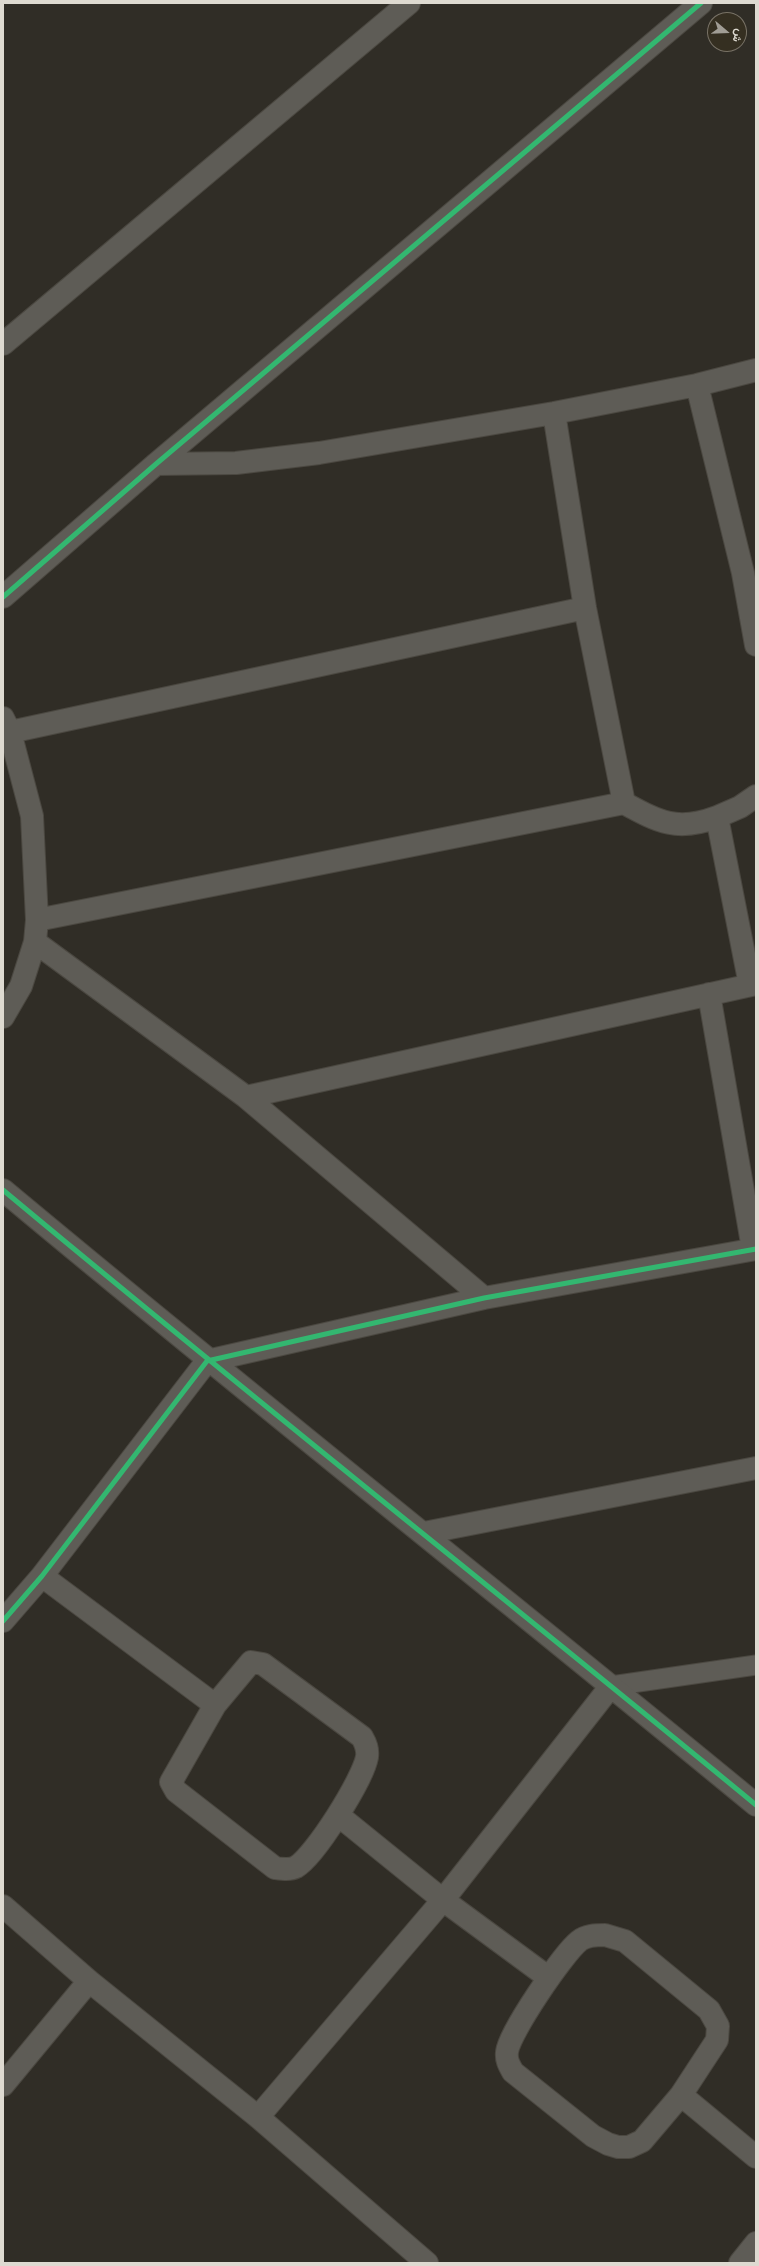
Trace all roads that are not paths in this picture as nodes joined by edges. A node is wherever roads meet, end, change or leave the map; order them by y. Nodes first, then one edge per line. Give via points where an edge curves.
1 (409, 3) edge
2 (701, 3) edge
3 (4, 342) edge
4 (756, 370) edge
5 (697, 385) junction
6 (554, 413) junction
7 (156, 464) junction
8 (750, 572) edge
9 (3, 597) edge
10 (585, 608) junction
11 (756, 645) edge
12 (6, 725) edge
13 (756, 796) edge
14 (624, 803) junction
15 (716, 817) junction
16 (37, 920) junction
17 (35, 942) junction
18 (753, 984) edge
19 (709, 994) junction
20 (3, 1017) edge
21 (246, 1097) junction
22 (3, 1190) edge
23 (755, 1249) edge
24 (484, 1298) junction
25 (208, 1361) junction
26 (756, 1468) edge
27 (424, 1533) junction
28 (42, 1576) junction
29 (3, 1621) edge
30 (756, 1666) edge
31 (612, 1686) junction
32 (215, 1705) junction
33 (756, 1805) edge
34 (338, 1815) junction
35 (442, 1900) junction
36 (3, 1906) edge
37 (549, 1978) junction
38 (89, 1981) junction
39 (3, 2085) edge
40 (681, 2095) junction
41 (258, 2117) junction
42 (756, 2157) edge
43 (756, 2243) edge
44 (427, 2263) edge
45 (740, 2263) edge

1 - 3 street
2 - 7 street
4 - 5 street
5 - 6 street
5 - 8 street
6 - 7 street via 319,453 236,463
6 - 10 street
7 - 9 street
8 - 11 street
10 - 12 street
10 - 14 street
12 - 16 street via 32,816
13 - 15 street via 740,807
14 - 15 street via 652,818 677,824 696,825
14 - 16 street
15 - 18 street
16 - 17 street
17 - 20 street via 21,986
17 - 21 street
18 - 19 street
19 - 21 street
19 - 23 street
21 - 24 street
22 - 25 street
23 - 24 street
24 - 25 street
25 - 27 street
25 - 28 street
26 - 27 street
27 - 31 street
28 - 29 street
28 - 32 street
30 - 31 lane
31 - 33 street
31 - 35 street
32 - 34 street via 248,1664 256,1662 263,1664 362,1737 367,1756 363,1772
32 - 34 street via 171,1782 176,1791 276,1868 286,1870 303,1861
34 - 35 street
35 - 37 street
35 - 41 street
36 - 38 street
37 - 40 street via 579,1941 605,1934 625,1941 709,2010 718,2026 717,2040
37 - 40 street via 511,2036 506,2052 507,2061 513,2072 593,2136 618,2147 629,2147 642,2141
38 - 39 street
38 - 41 street
40 - 42 street
41 - 44 street
43 - 45 street

